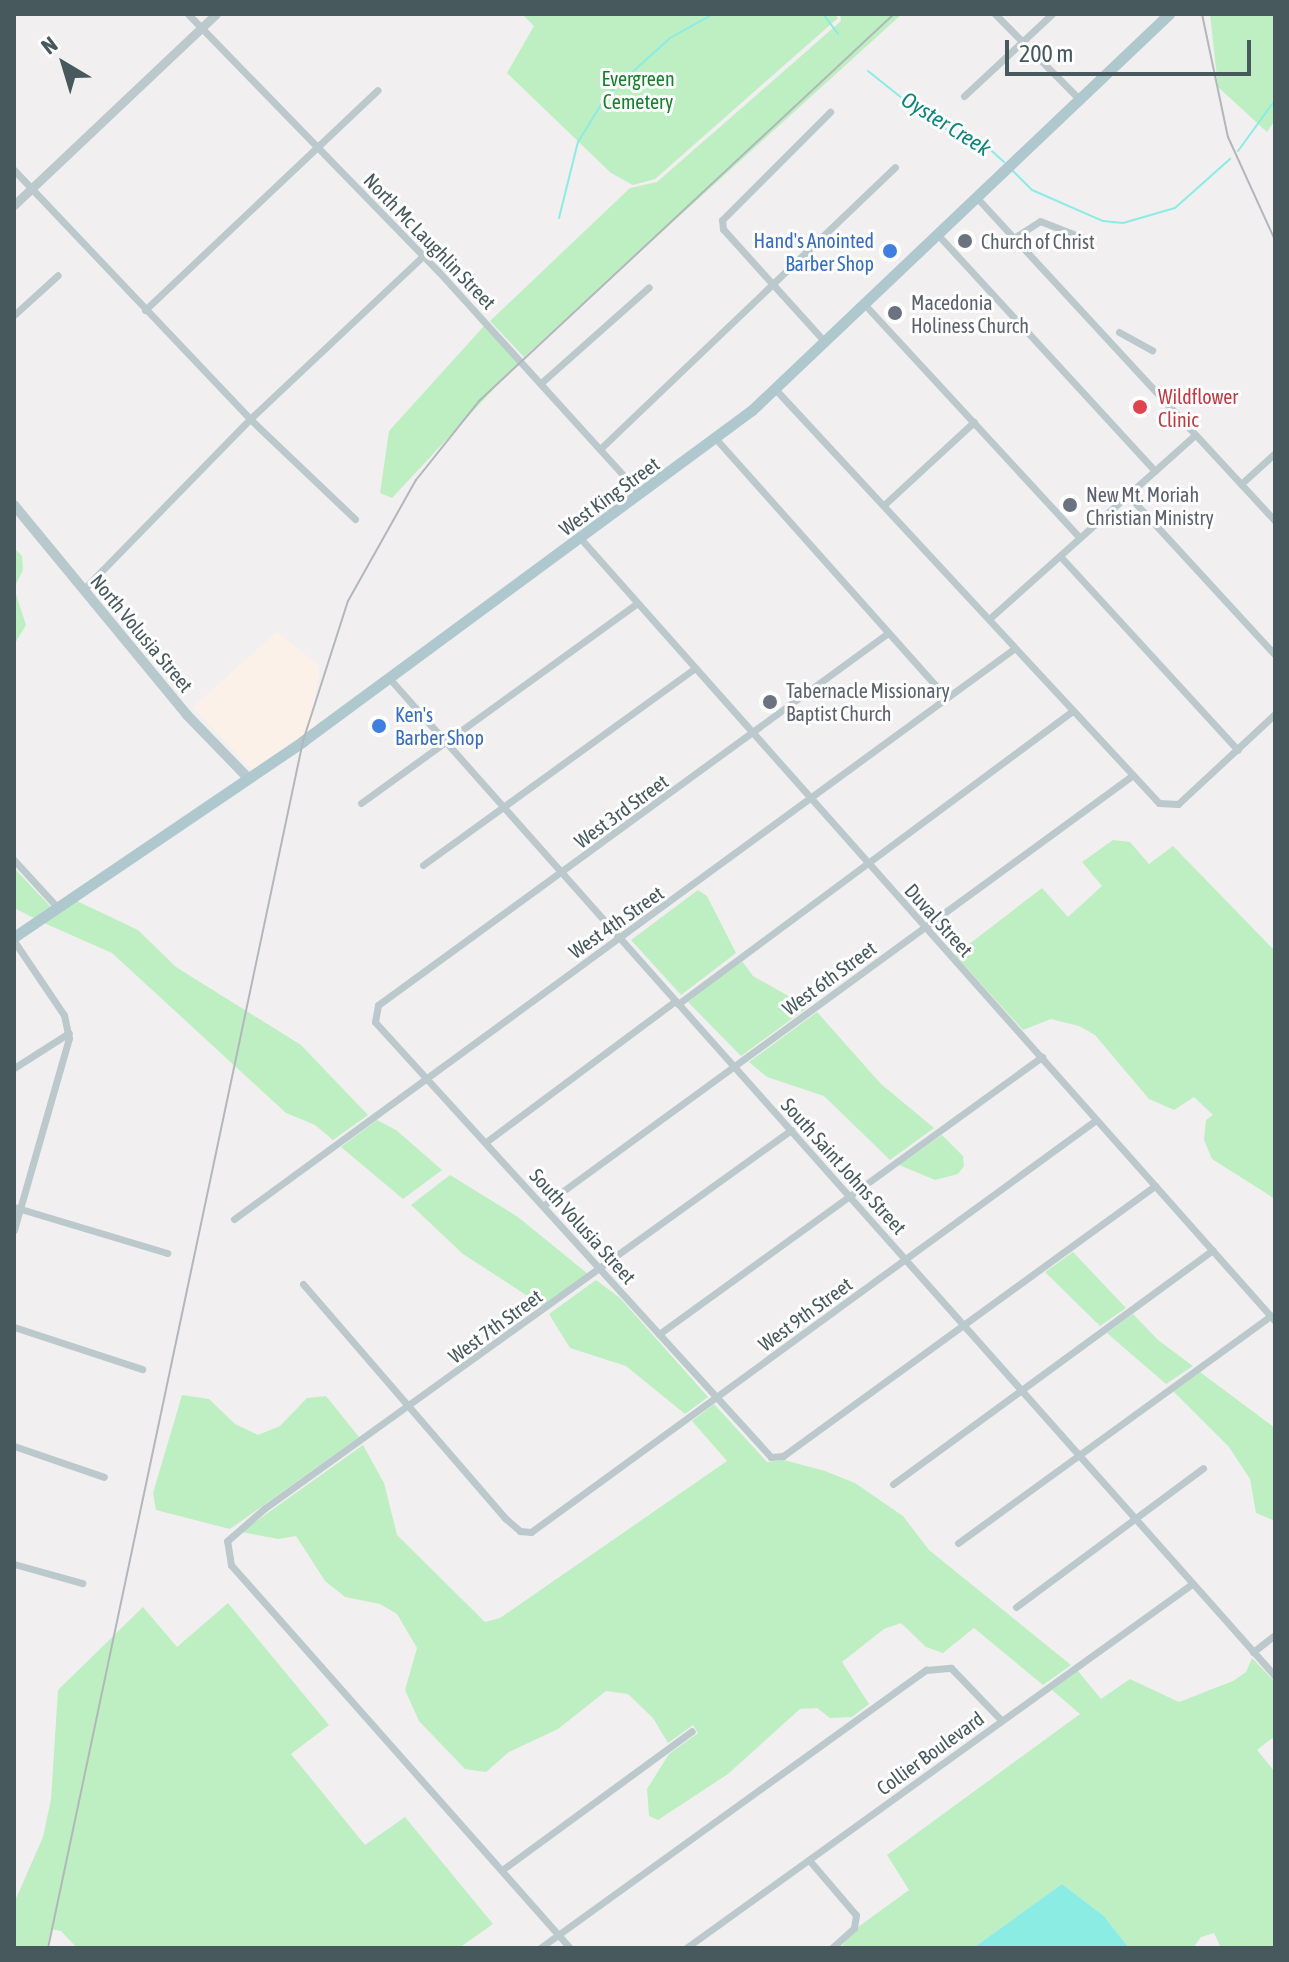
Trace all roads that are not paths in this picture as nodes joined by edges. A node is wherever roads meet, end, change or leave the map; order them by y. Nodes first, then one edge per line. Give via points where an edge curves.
1 (188, 14) edge
2 (216, 14) edge
3 (995, 14) edge
4 (1052, 14) edge
5 (1169, 14) edge
6 (202, 28) junction
7 (1023, 43) junction
8 (378, 90) dead end
9 (964, 96) dead end
10 (1080, 100) junction
11 (830, 112) dead end
12 (316, 147) junction
13 (895, 167) dead end
14 (14, 170) edge
15 (32, 188) junction
16 (978, 199) junction
17 (14, 205) edge
18 (939, 236) junction
19 (1014, 238) junction
20 (1086, 239) dead end
21 (423, 256) junction
22 (58, 275) dead end
23 (773, 286) junction
24 (649, 287) dead end
25 (866, 306) junction
26 (145, 310) junction
27 (14, 315) edge
28 (1119, 332) dead end
29 (826, 344) junction
30 (1152, 350) dead end
31 (541, 383) junction
32 (776, 390) junction
33 (250, 419) junction
34 (974, 422) junction
35 (1195, 435) junction
36 (716, 439) junction
37 (600, 449) junction
38 (1275, 453) edge
39 (1155, 471) junction
40 (1241, 484) junction
41 (642, 495) junction
42 (1128, 495) junction
43 (885, 504) junction
44 (14, 505) edge
45 (355, 519) dead end
46 (1275, 521) edge
47 (1079, 537) junction
48 (581, 539) junction
49 (1060, 556) junction
50 (83, 590) junction
51 (637, 603) junction
52 (989, 619) junction
53 (888, 633) junction
54 (1015, 648) junction
55 (1275, 655) edge
56 (695, 668) junction
57 (389, 678) junction
58 (946, 697) junction
59 (1073, 711) junction
60 (1274, 716) edge
61 (753, 734) junction
62 (447, 742) junction
63 (1238, 750) junction
64 (1133, 775) junction
65 (248, 778) junction
66 (810, 798) junction
67 (361, 803) dead end
68 (504, 808) junction
69 (14, 860) edge
70 (867, 863) junction
71 (423, 865) dead end
72 (561, 874) junction
73 (58, 908) junction
74 (925, 928) junction
75 (14, 939) edge
76 (620, 940) junction
77 (676, 1002) junction
78 (373, 1014) joint
79 (69, 1033) junction
80 (1042, 1057) junction
81 (735, 1067) junction
82 (14, 1068) edge
83 (428, 1078) junction
84 (1096, 1120) junction
85 (791, 1130) junction
86 (486, 1142) junction
87 (1155, 1186) junction
88 (850, 1195) junction
89 (544, 1205) junction
90 (17, 1208) edge
91 (234, 1219) dead end
92 (14, 1230) edge
93 (1213, 1250) junction
94 (167, 1253) dead end
95 (906, 1259) junction
96 (601, 1270) junction
97 (303, 1284) dead end
98 (1273, 1318) edge
99 (963, 1325) junction
100 (14, 1327) edge
101 (659, 1334) junction
102 (142, 1369) dead end
103 (1020, 1389) junction
104 (714, 1398) junction
105 (410, 1407) junction
106 (14, 1446) edge
107 (1078, 1454) junction
108 (1203, 1468) dead end
109 (104, 1477) dead end
110 (893, 1484) dead end
111 (1135, 1519) junction
112 (958, 1543) dead end
113 (14, 1564) edge
114 (82, 1583) dead end
115 (1192, 1584) junction
116 (1016, 1607) dead end
117 (1275, 1635) edge
118 (1253, 1652) junction
119 (1275, 1676) edge
120 (1001, 1720) junction
121 (692, 1731) dead end
122 (809, 1860) junction
123 (502, 1870) junction
124 (558, 1934) junction
125 (540, 1948) edge
126 (570, 1948) edge
127 (686, 1948) edge
128 (832, 1948) edge

1 - 6 street, North Mc Laughlin Street
2 - 6 street
3 - 7 street
4 - 7 street
5 - 10 main road, West King Street
6 - 12 street, North Mc Laughlin Street
6 - 15 street
7 - 9 street
7 - 10 street
8 - 12 street
10 - 16 main road, West King Street
11 - 23 street via 724,215 723,229
12 - 21 street, North Mc Laughlin Street
12 - 26 street
13 - 23 street
14 - 15 street
15 - 17 street
15 - 26 street
16 - 18 main road, West King Street
16 - 19 street
18 - 25 main road, West King Street
18 - 39 street
19 - 20 street via 1040,221
19 - 35 street
21 - 31 street, North Mc Laughlin Street
21 - 33 street
22 - 27 street
23 - 29 street
23 - 37 street
24 - 31 street
25 - 29 main road, West King Street
25 - 34 street
26 - 33 street
28 - 30 street
29 - 32 main road, West King Street
31 - 37 street, North Mc Laughlin Street
32 - 36 main road, West King Street
32 - 43 street
33 - 45 street
33 - 50 street
34 - 43 street
34 - 47 street
35 - 39 street
35 - 40 street
36 - 41 main road, West King Street
36 - 53 street
37 - 41 street, North Mc Laughlin Street
38 - 40 street
39 - 42 street
40 - 46 street
41 - 48 main road, West King Street
42 - 47 street
42 - 55 street
43 - 52 street
44 - 50 main road, North Volusia Street
47 - 49 street
48 - 51 street, Duval Street
48 - 57 main road, West King Street
49 - 52 street
49 - 63 street
50 - 65 main road, North Volusia Street via 187,715
51 - 56 street, Duval Street
51 - 62 street
52 - 54 street
53 - 58 street
53 - 61 street, West 3rd Street
54 - 58 street, West 4th Street
54 - 59 street
56 - 61 street, Duval Street
56 - 68 street
57 - 62 street, South Saint Johns Street
57 - 65 main road, West King Street
58 - 66 street, West 4th Street
59 - 64 street
59 - 70 street
60 - 63 street
61 - 66 street, Duval Street
61 - 72 street, West 3rd Street
62 - 67 street
62 - 68 street, South Saint Johns Street
63 - 64 street via 1168,807
64 - 74 street, West 6th Street
65 - 73 main road, West King Street
66 - 70 street, Duval Street
66 - 76 street, West 4th Street
68 - 71 street
68 - 72 street, South Saint Johns Street
69 - 73 street
70 - 74 street, Duval Street
70 - 77 street
72 - 76 street, South Saint Johns Street
72 - 78 street, West 3rd Street via 378,1005
73 - 75 main road, West King Street
74 - 80 street, Duval Street
74 - 81 street, West 6th Street
75 - 79 street via 64,1015
76 - 77 street, South Saint Johns Street
76 - 83 street, West 4th Street
77 - 81 street, South Saint Johns Street
77 - 86 street
78 - 83 street, South Volusia Street
79 - 82 street
79 - 90 street
80 - 84 street, Duval Street
80 - 88 street
81 - 85 street, South Saint Johns Street
81 - 89 street, West 6th Street
83 - 86 street, South Volusia Street
83 - 91 street, West 4th Street
84 - 87 street, Duval Street
84 - 95 street, West 9th Street
85 - 88 street, South Saint Johns Street
85 - 96 street, West 7th Street
86 - 89 street, South Volusia Street
87 - 93 street, Duval Street
87 - 99 street
88 - 95 street, South Saint Johns Street
88 - 101 street
89 - 96 street, South Volusia Street
90 - 92 street
90 - 94 street
93 - 98 street, Duval Street
93 - 103 street
95 - 99 street, South Saint Johns Street
95 - 104 street, West 9th Street
96 - 101 street, South Volusia Street
96 - 105 street, West 7th Street
97 - 105 street
98 - 107 street
99 - 103 street, South Saint Johns Street
99 - 104 street, South Volusia Street via 783,1456 771,1457
100 - 102 street
101 - 104 street, South Volusia Street
103 - 107 street, South Saint Johns Street
103 - 110 street
104 - 105 street, West 9th Street via 531,1532 520,1531 505,1518
105 - 123 street, West 7th Street via 231,1534 226,1552 231,1565
106 - 109 street
107 - 111 street, South Saint Johns Street
107 - 112 street
108 - 111 street
111 - 115 street, South Saint Johns Street
111 - 116 street
113 - 114 street
115 - 118 street, South Saint Johns Street
115 - 120 street, Collier Boulevard
117 - 118 street
118 - 119 street, South Saint Johns Street
120 - 122 street, Collier Boulevard
120 - 124 street via 951,1668 926,1670
121 - 123 street
122 - 127 street, Collier Boulevard
122 - 128 street via 856,1915 854,1928
123 - 124 street
124 - 125 street
124 - 126 street

